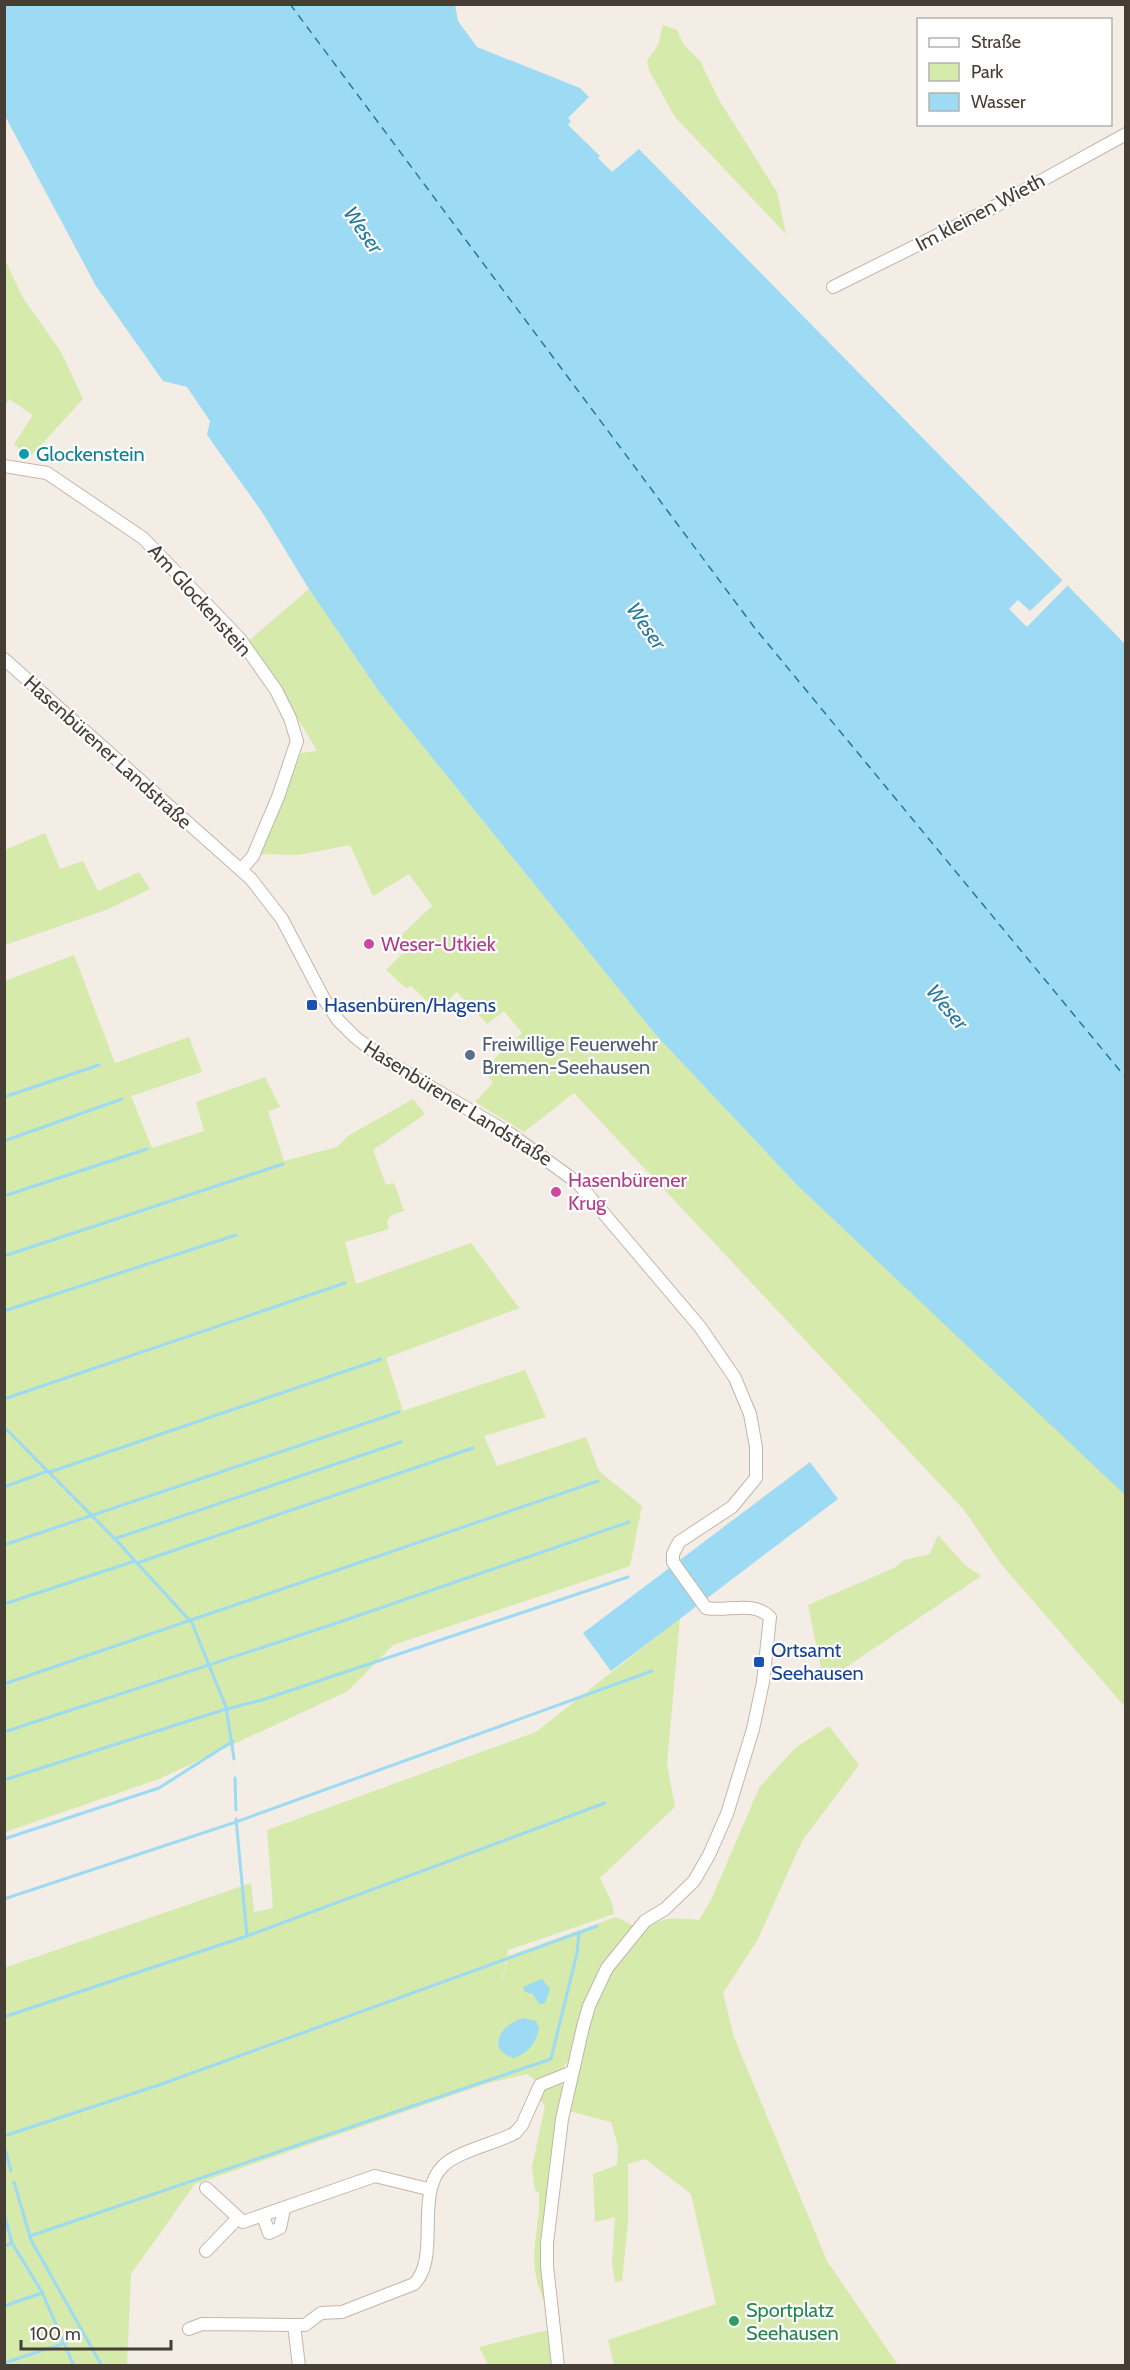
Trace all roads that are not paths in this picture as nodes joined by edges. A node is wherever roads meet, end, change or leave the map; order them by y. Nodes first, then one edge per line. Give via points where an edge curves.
1 (1125, 134) edge
2 (833, 287) dead end
3 (4, 466) edge
4 (4, 659) edge
5 (241, 870) junction
6 (572, 2072) junction
7 (206, 2188) dead end
8 (428, 2188) junction
9 (284, 2209) junction
10 (263, 2216) junction
11 (238, 2218) junction
12 (206, 2251) dead end
13 (294, 2325) junction
14 (189, 2329) dead end
15 (558, 2360) edge
16 (299, 2366) edge

1 - 2 street, Im kleinen Wieth via 990,209
3 - 5 street, Am Glockenstein via 47,473 143,538 240,639 276,690 297,741 253,856
4 - 5 street, Hasenbürener Landstraße
5 - 6 street, Hasenbürener Landstraße via 282,920 324,999 355,1037 385,1060 512,1135 578,1183 700,1327 735,1378 750,1414 756,1478 732,1507 679,1542 673,1554 673,1562 706,1608 752,1608 763,1610 770,1617 763,1682 744,1765 727,1814 694,1881 665,1909 645,1921 607,1968 589,2006
6 - 8 street via 540,2085 515,2133 452,2159
6 - 15 street, Hasenbürener Landstraße via 562,2119 547,2243
7 - 11 street
8 - 9 street via 375,2176
8 - 13 street via 430,2216 422,2277 414,2284 342,2312 321,2313 305,2325
9 - 10 street
9 - 10 street via 280,2228 269,2233
10 - 11 street via 243,2222
11 - 12 street
13 - 14 street via 202,2324
13 - 16 street

